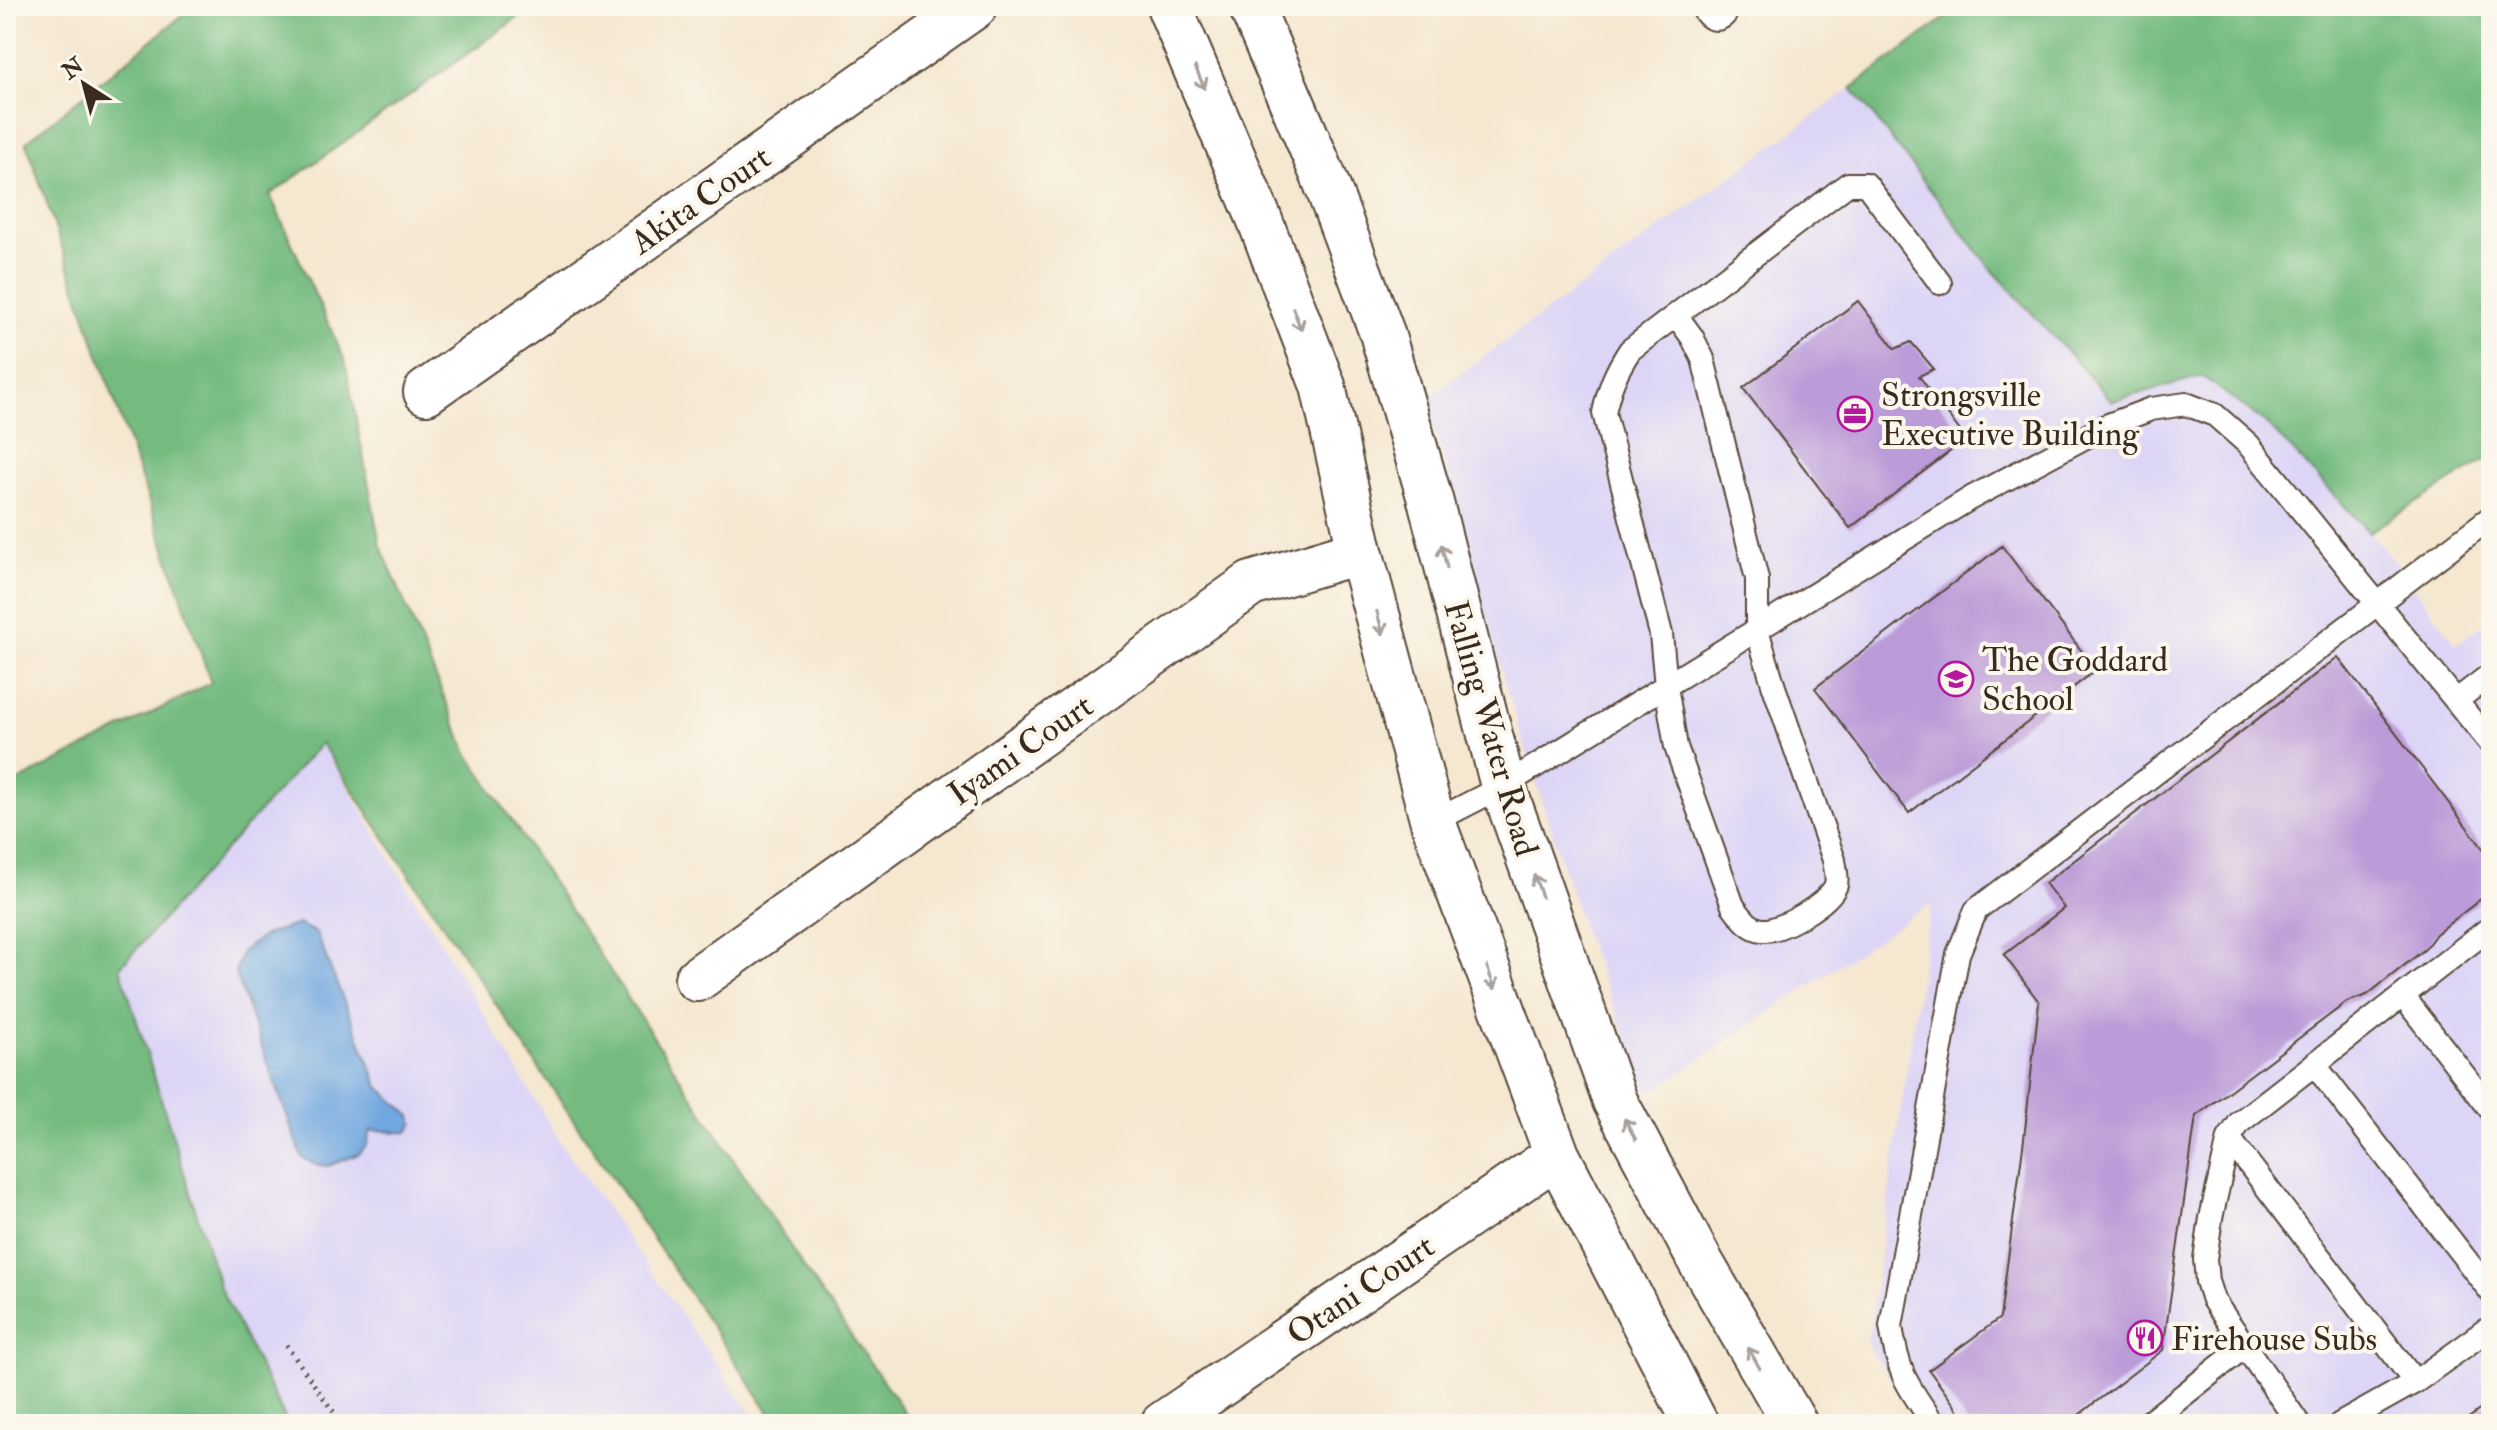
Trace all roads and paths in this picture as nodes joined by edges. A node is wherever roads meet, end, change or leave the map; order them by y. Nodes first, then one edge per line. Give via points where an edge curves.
1 (975, 6) edge
2 (1169, 6) edge
3 (1251, 6) edge
4 (1940, 283) dead end
5 (1676, 315) junction
6 (426, 392) dead end
7 (2491, 517) edge
8 (1360, 551) junction
9 (2379, 602) junction
10 (1757, 630) junction
11 (2491, 674) edge
12 (1666, 686) junction
13 (2457, 700) junction
14 (2491, 744) edge
15 (1503, 786) junction
16 (1433, 822) junction
17 (2491, 927) edge
18 (697, 979) dead end
19 (2403, 996) junction
20 (2314, 1064) junction
21 (2491, 1110) edge
22 (2229, 1138) junction
23 (1557, 1155) junction
24 (2491, 1292) edge
25 (2491, 1327) edge
26 (286, 1345) dead end
27 (2244, 1347) junction
28 (2415, 1382) junction
29 (342, 1424) edge
30 (1163, 1424) edge
31 (1696, 1424) edge
32 (1795, 1424) edge
33 (1934, 1424) edge
34 (2147, 1424) edge
35 (2299, 1424) edge
36 (2340, 1424) edge

1 - 6 street, Akita Court
2 -> 8 street via 1323,386
15 -> 3 street, Falling Water Road via 1382,333
4 - 5 lane via 1866,184 1848,184
5 - 10 lane via 1703,359 1757,579
5 - 12 lane via 1630,350 1613,379 1604,413 1661,634
7 - 9 lane
8 -> 16 street
8 - 18 street, Iyami Court via 1251,584
9 - 10 lane via 2248,444 2215,415 2186,404 2151,409 2106,426 1971,498
9 - 13 lane
9 - 33 lane via 1976,910 1958,954 1891,1326 1905,1382
10 - 12 lane
10 - 12 lane via 1838,881 1832,894 1780,928 1761,930 1746,923 1733,906 1676,747
11 - 13 lane
12 - 15 lane
13 - 14 lane
15 - 16 lane
32 -> 15 street, Falling Water Road via 1615,1101
16 -> 23 street
17 - 19 lane
19 - 20 lane
19 - 21 lane
20 - 22 lane via 2240,1122
20 - 24 lane
22 - 27 lane via 2205,1259 2213,1300
22 - 28 lane
23 - 30 street, Otani Court
23 - 31 street
25 - 28 lane
26 - 29 path
27 - 34 lane
27 - 35 lane
28 - 36 lane

